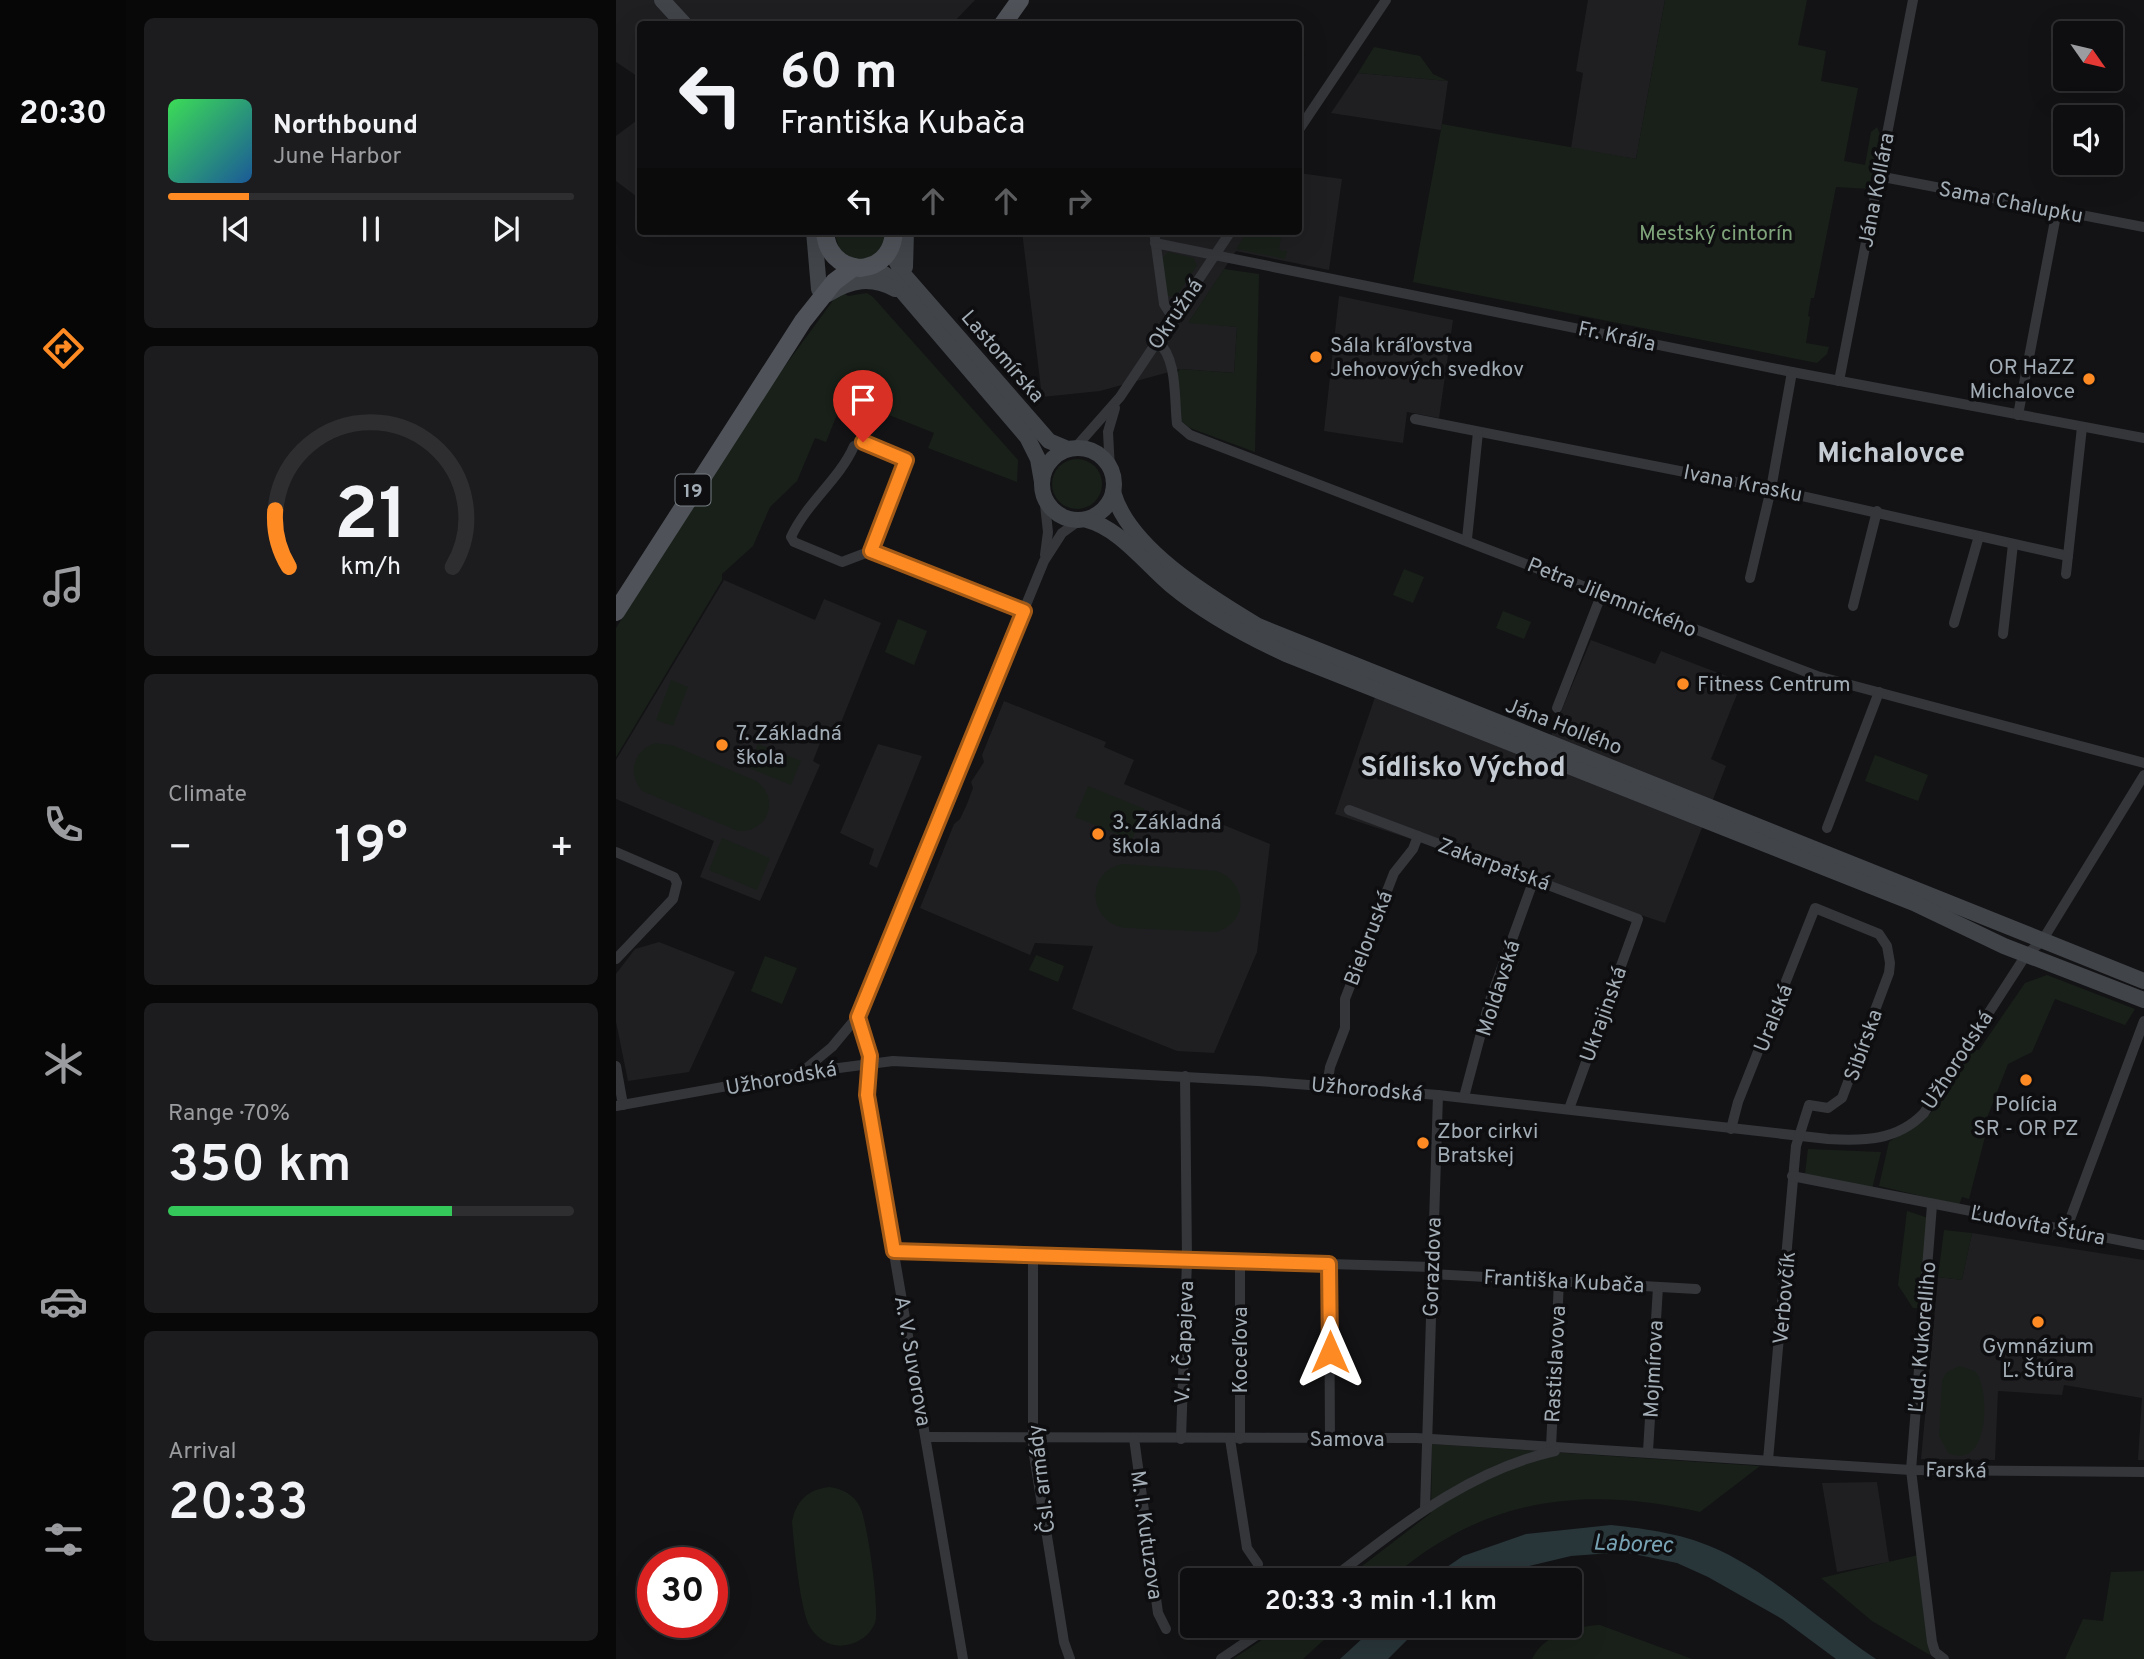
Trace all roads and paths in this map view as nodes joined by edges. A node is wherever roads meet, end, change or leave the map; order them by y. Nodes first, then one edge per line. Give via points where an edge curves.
1 (662, 0) edge
2 (1020, 0) edge
3 (1386, 0) edge
4 (1913, 0) edge
5 (681, 21) edge
6 (1005, 21) edge
7 (1302, 125) edge
8 (1878, 176) junction
9 (2057, 211) junction
10 (2144, 227) edge
11 (814, 235) edge
12 (826, 235) edge
13 (906, 235) edge
14 (1228, 235) edge
15 (1154, 237) edge
16 (893, 238) edge
17 (830, 250) junction
18 (1215, 255) junction
19 (863, 267) junction
20 (906, 287) junction
21 (820, 294) junction
22 (1172, 318) junction
23 (1157, 341) junction
24 (960, 350) junction
25 (1792, 372) junction
26 (1839, 381) junction
27 (1120, 397) junction
28 (2018, 415) junction
29 (1415, 419) dead end
30 (2082, 427) junction
31 (1478, 432) junction
32 (2144, 438) edge
33 (1071, 449) junction
34 (1110, 470) junction
35 (1043, 489) junction
36 (1771, 489) junction
37 (1113, 492) junction
38 (1877, 511) junction
39 (1084, 520) junction
40 (1979, 536) junction
41 (1467, 539) junction
42 (2013, 544) junction
43 (871, 551) junction
44 (2068, 556) junction
45 (1044, 561) junction
46 (2066, 574) dead end
47 (1750, 578) dead end
48 (1602, 593) junction
49 (1853, 606) dead end
50 (1214, 608) junction
51 (1024, 611) junction
52 (616, 612) edge
53 (1954, 623) dead end
54 (2003, 634) dead end
55 (1879, 692) junction
56 (1557, 708) dead end
57 (2144, 763) edge
58 (2144, 775) edge
59 (1349, 810) dead end
60 (1827, 828) dead end
61 (1418, 836) junction
62 (616, 852) edge
63 (1534, 879) junction
64 (1916, 897) junction
65 (1815, 908) joint
66 (1638, 919) joint
67 (2042, 941) junction
68 (2026, 955) junction
69 (616, 958) edge
70 (2144, 981) edge
71 (2144, 1000) edge
72 (858, 1017) junction
73 (2144, 1021) edge
74 (870, 1063) junction
75 (616, 1066) edge
76 (800, 1073) junction
77 (1185, 1076) junction
78 (1326, 1086) junction
79 (1438, 1095) junction
80 (1464, 1097) junction
81 (1809, 1105) joint
82 (620, 1106) edge
83 (1569, 1109) junction
84 (1731, 1129) junction
85 (1798, 1136) junction
86 (1792, 1176) junction
87 (1932, 1205) junction
88 (2067, 1230) junction
89 (2144, 1245) edge
90 (894, 1251) junction
91 (1032, 1255) junction
92 (1187, 1260) junction
93 (1240, 1261) junction
94 (1329, 1264) junction
95 (1432, 1270) junction
96 (1559, 1281) junction
97 (1658, 1287) junction
98 (1696, 1289) dead end
99 (926, 1437) junction
100 (1033, 1437) junction
101 (1134, 1438) junction
102 (1181, 1439) junction
103 (1235, 1439) junction
104 (1330, 1439) junction
105 (1427, 1439) junction
106 (1552, 1447) junction
107 (1568, 1448) junction
108 (1648, 1451) junction
109 (1768, 1460) junction
110 (1911, 1470) junction
111 (2144, 1472) edge
112 (1425, 1508) junction
113 (1258, 1564) dead end
114 (1346, 1568) edge
115 (1166, 1629) dead end
116 (1252, 1638) edge
117 (963, 1659) edge
118 (1070, 1659) edge
119 (1221, 1659) edge
120 (1944, 1659) edge

1 - 5 street
2 - 6 main road
3 - 7 street
4 - 8 street, Jána Kollára
8 - 9 street, Sama Chalupku
8 - 26 street, Jána Kollára
9 - 10 street, Sama Chalupku
9 - 28 street
11 - 21 street
12 - 17 main road
13 - 20 street
14 - 18 street, Okružná
15 - 18 street, Fr. Kráľa
15 - 22 street via 1164,304
16 - 19 main road, 19 via 884,258
16 - 20 street
17 - 19 main road via 840,261
17 - 21 main road, 19
18 - 22 street, Okružná
18 - 25 street, Fr. Kráľa
19 - 20 street
19 - 21 main road, 19 via 841,275
20 - 21 street via 860,280
20 - 24 street
21 - 52 main road, 19
22 - 23 street, Okružná
23 - 27 street, Okružná
23 - 41 street, Petra Jilemnického via 1171,365 1177,424 1185,433
24 - 33 street, Lastomírska via 1049,441
24 - 35 street via 1027,438 1038,459
25 - 26 street, Fr. Kráľa
25 - 36 street
26 - 28 street, Fr. Kráľa
27 - 33 street
27 - 34 street via 1108,432
28 - 30 street, Fr. Kráľa
29 - 31 street, Ivana Krasku
30 - 32 street, Fr. Kráľa
30 - 44 street
31 - 36 street, Ivana Krasku
31 - 41 street
33 - 34 street via 1095,454
33 - 35 street via 1050,458
34 - 37 street
35 - 39 street via 1059,513
35 - 45 street via 1048,532
36 - 38 street, Ivana Krasku
36 - 47 street
37 - 39 street via 1103,512
37 - 50 street, Jána Hollého via 1120,514
38 - 40 street, Ivana Krasku
38 - 49 street
39 - 45 street via 1065,529
39 - 50 street, Jána Hollého via 1104,528 1172,586
40 - 42 street, Ivana Krasku
40 - 53 street
41 - 48 street, Petra Jilemnického
42 - 44 street, Ivana Krasku
42 - 54 street
43 - 43 street via 842,562 791,537 807,507 847,462 857,443 906,460
43 - 51 street
44 - 46 street
45 - 51 street
48 - 55 street, Petra Jilemnického via 1817,676
48 - 56 street
50 - 64 street, Jána Hollého via 1275,648 1359,676
51 - 72 street
55 - 57 street, Petra Jilemnického
55 - 60 street
58 - 67 street
59 - 61 street, Zakarpatská
61 - 63 street, Zakarpatská
61 - 78 street, Bieloruská via 1394,873 1345,999 1345,1028
62 - 69 street via 674,877 677,883 673,899
63 - 66 street, Zakarpatská
63 - 80 street, Moldavská via 1489,1003
64 - 67 street, Jána Hollého
64 - 68 street, Jána Hollého
65 - 81 street, Sibírska via 1879,934 1890,955 1889,973 1842,1098 1828,1108
65 - 84 street, Uralská
66 - 83 street, Ukrajinská
67 - 68 street
67 - 70 street, Jána Hollého
68 - 71 street, Jána Hollého
68 - 85 street, Užhorodská via 1914,1123 1886,1138
72 - 74 street, A. V. Suvorova
72 - 76 street via 832,1047
73 - 88 street
74 - 76 street, Užhorodská
74 - 77 street, Užhorodská
74 - 90 street, A. V. Suvorova via 867,1095
75 - 82 street
76 - 82 street, Užhorodská
77 - 78 street, Užhorodská
77 - 92 street, V. I. Čapajeva
78 - 79 street, Užhorodská
79 - 80 street, Užhorodská
79 - 95 street, Gorazdova
80 - 83 street, Užhorodská
81 - 85 street, Verbovčík
83 - 84 street, Užhorodská
84 - 85 street, Užhorodská
85 - 86 street, Verbovčík
86 - 87 street
86 - 109 street, Verbovčík
87 - 88 street, Ľudovíta Štúra
87 - 110 street, Ľud. Kukorelliho
88 - 89 street, Ľudovíta Štúra
90 - 91 street, Františka Kubača
90 - 99 street, A. V. Suvorova
91 - 92 street, Františka Kubača
91 - 100 street, Čsl. armády
92 - 93 street, Františka Kubača
92 - 102 street, V. I. Čapajeva
93 - 94 street, Františka Kubača
93 - 103 street, Koceľova
94 - 95 street, Františka Kubača
94 - 104 street
95 - 96 street, Františka Kubača
95 - 105 street, Gorazdova
96 - 97 street, Františka Kubača
96 - 106 street, Rastislavova
97 - 98 street, Františka Kubača
97 - 108 street, Mojmírova
99 - 100 street, Samova
99 - 117 street, A. V. Suvorova
100 - 101 street, Samova
100 - 118 street, Čsl. armády
101 - 102 street, Samova
101 - 115 street, M. I. Kutuzova via 1158,1613
102 - 103 street, Samova
103 - 104 street, Samova
103 - 113 street, Koceľova via 1247,1548
104 - 105 street, Samova
105 - 106 street, Samova
105 - 112 street, Gorazdova
106 - 107 street, Samova
107 - 108 street, Samova
107 - 112 street via 1512,1462
108 - 109 street, Samova
109 - 110 street, Farská
110 - 111 street, Farská
110 - 120 street, Ľud. Kukorelliho via 1932,1642
112 - 114 street
116 - 119 street

